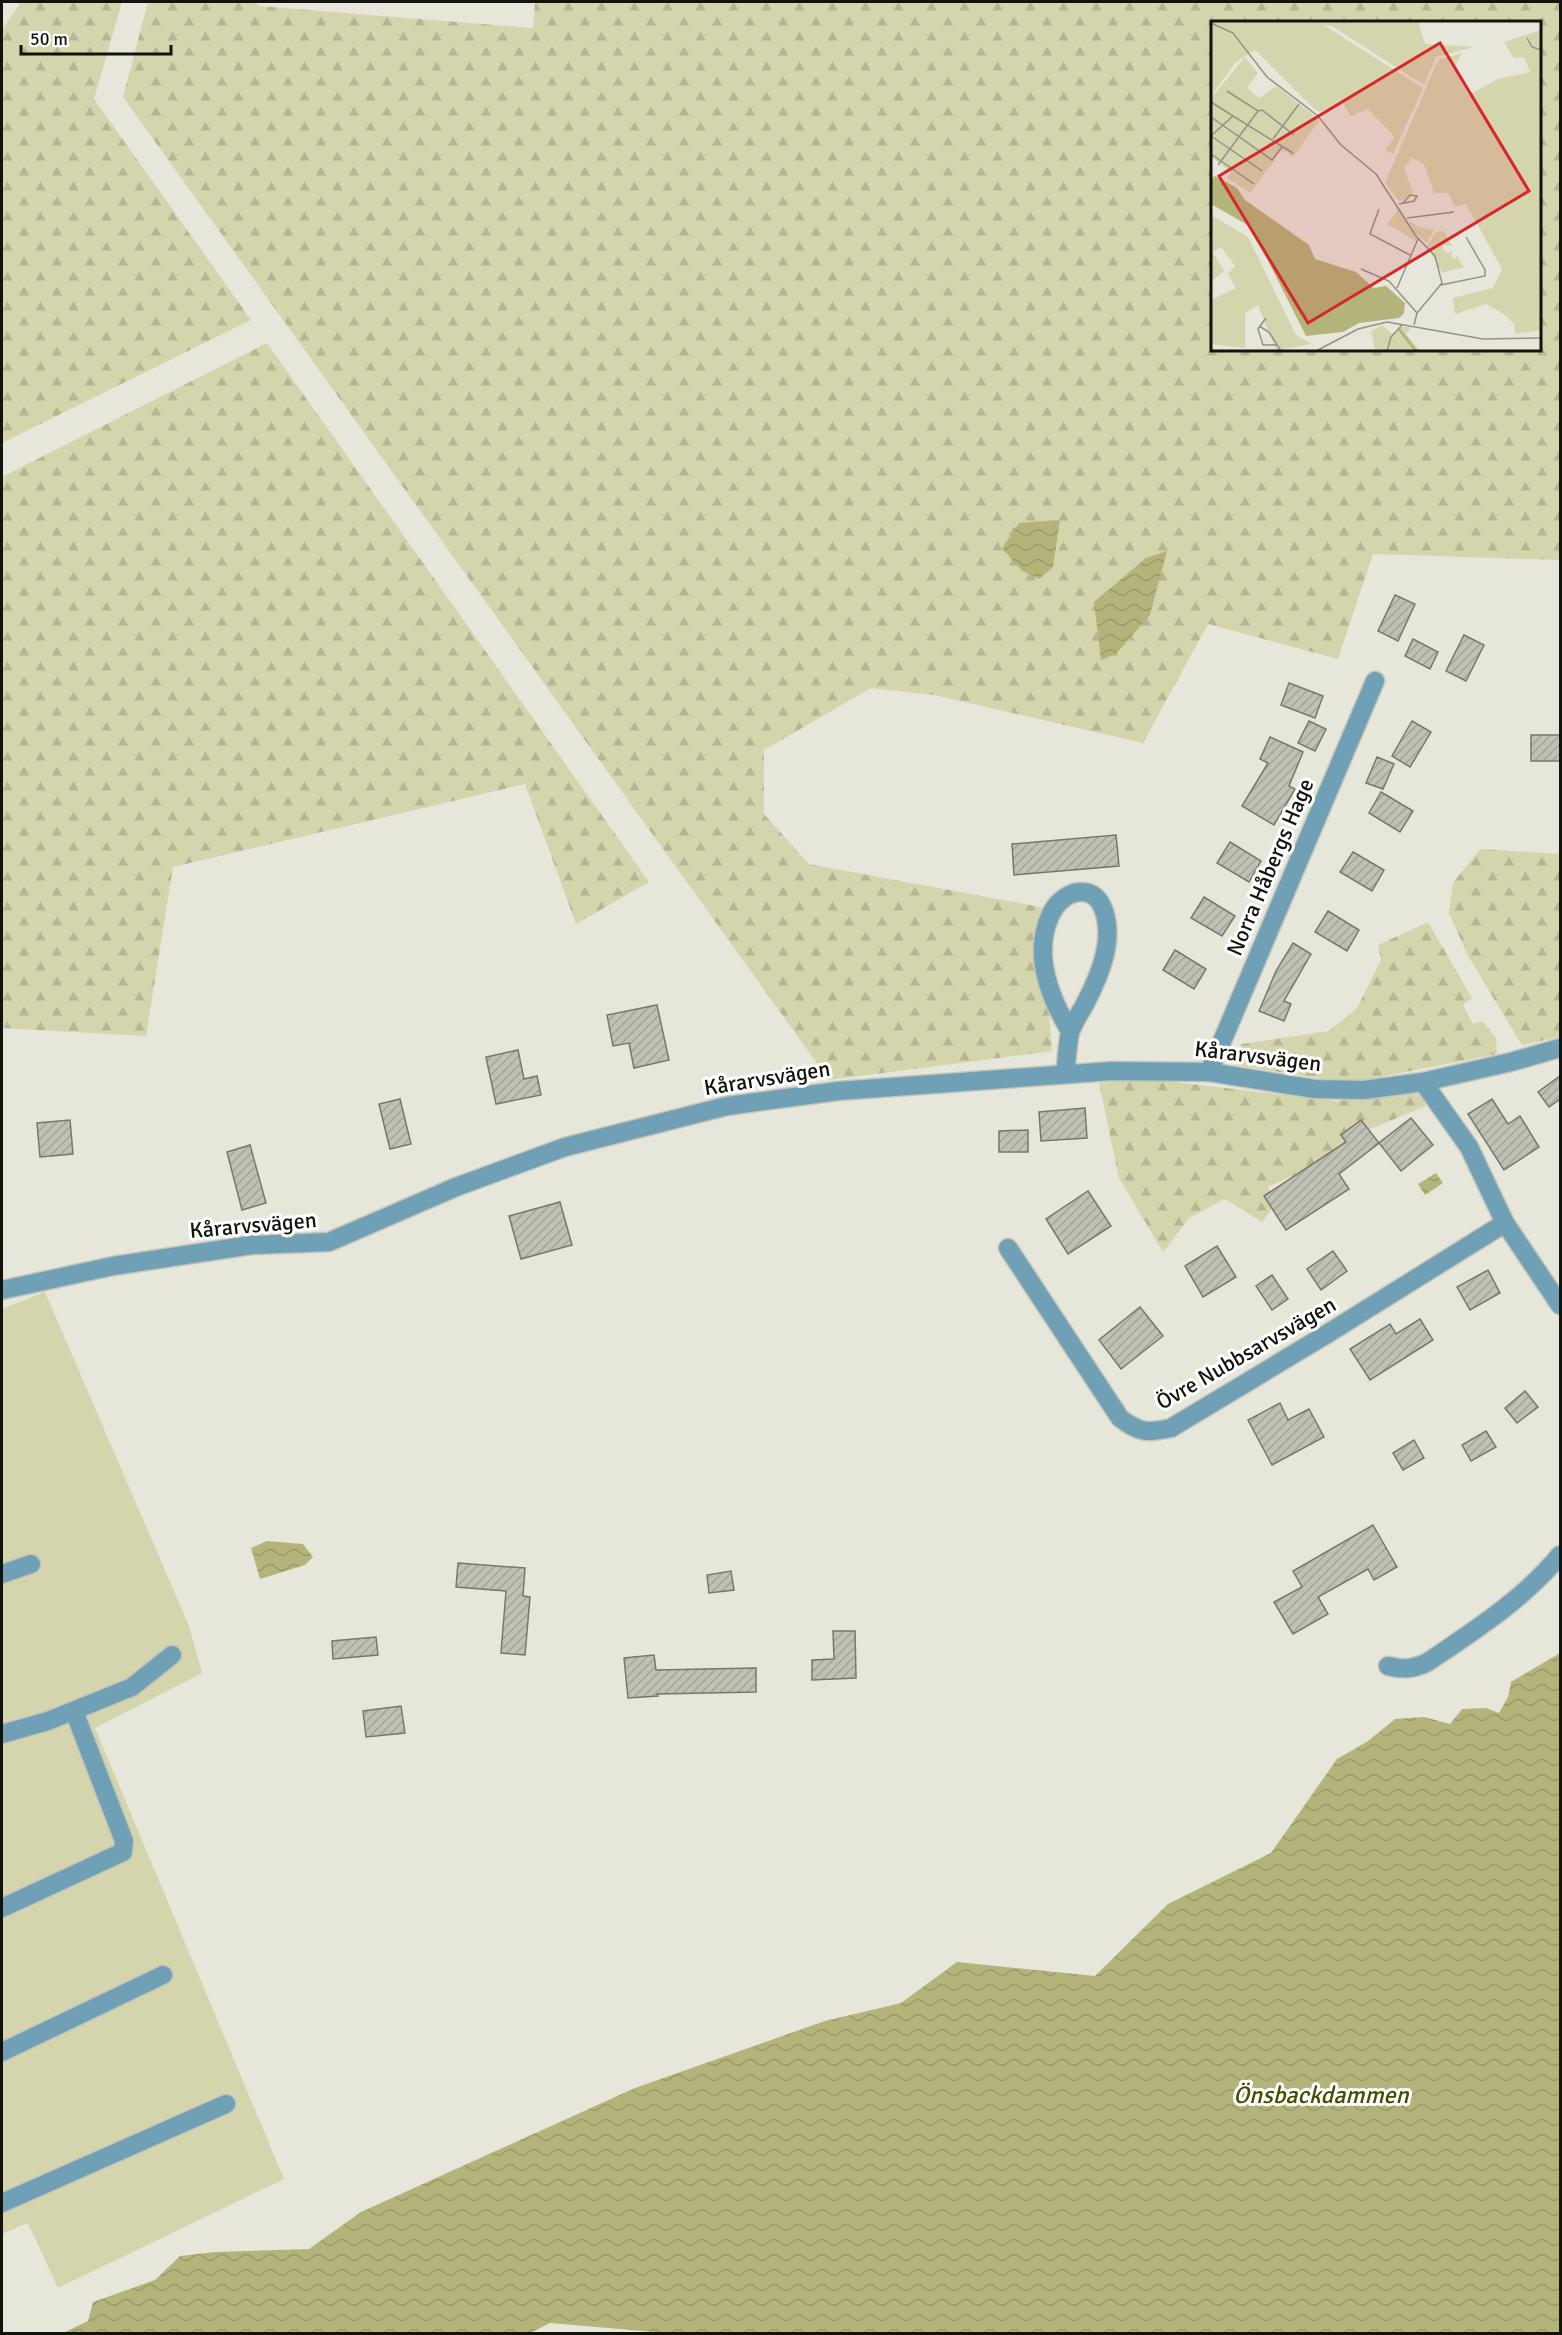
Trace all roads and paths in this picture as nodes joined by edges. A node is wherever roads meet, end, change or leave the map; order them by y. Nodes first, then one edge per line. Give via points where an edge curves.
1 (1375, 681) dead end
2 (1070, 1031) junction
3 (1560, 1048) edge
4 (1209, 1072) junction
5 (1065, 1074) junction
6 (1423, 1082) junction
7 (1505, 1223) junction
8 (1008, 1248) dead end
9 (2, 1290) edge
10 (1560, 1305) edge
11 (1560, 1555) edge
12 (31, 1564) dead end
13 (2, 1574) edge
14 (172, 1655) dead end
15 (1388, 1666) dead end
16 (75, 1711) junction
17 (2, 1734) edge
18 (2, 1908) edge
19 (164, 1975) dead end
20 (2, 2052) edge
21 (226, 2104) dead end
22 (2, 2203) edge

1 - 4 street, Norra Håbergs Hage
2 - 2 street via 1048,984 1043,945 1058,904 1083,891 1099,901 1105,916 1107,943 1101,971
2 - 5 street
3 - 6 street, Kårarvsvägen
4 - 5 street, Kårarvsvägen
4 - 6 street, Kårarvsvägen via 1315,1089 1364,1090
5 - 9 street, Kårarvsvägen via 838,1091 727,1106 565,1147 329,1242 252,1245 112,1266
6 - 7 street via 1469,1147
7 - 8 street, Övre Nubbsarvsvägen via 1172,1428 1157,1431 1133,1428 1120,1418
7 - 10 street
11 - 15 street via 1501,1612 1428,1662 1401,1669
12 - 13 street
14 - 16 street via 132,1687
16 - 17 street
16 - 18 street via 124,1841 123,1852
19 - 20 street
21 - 22 street

